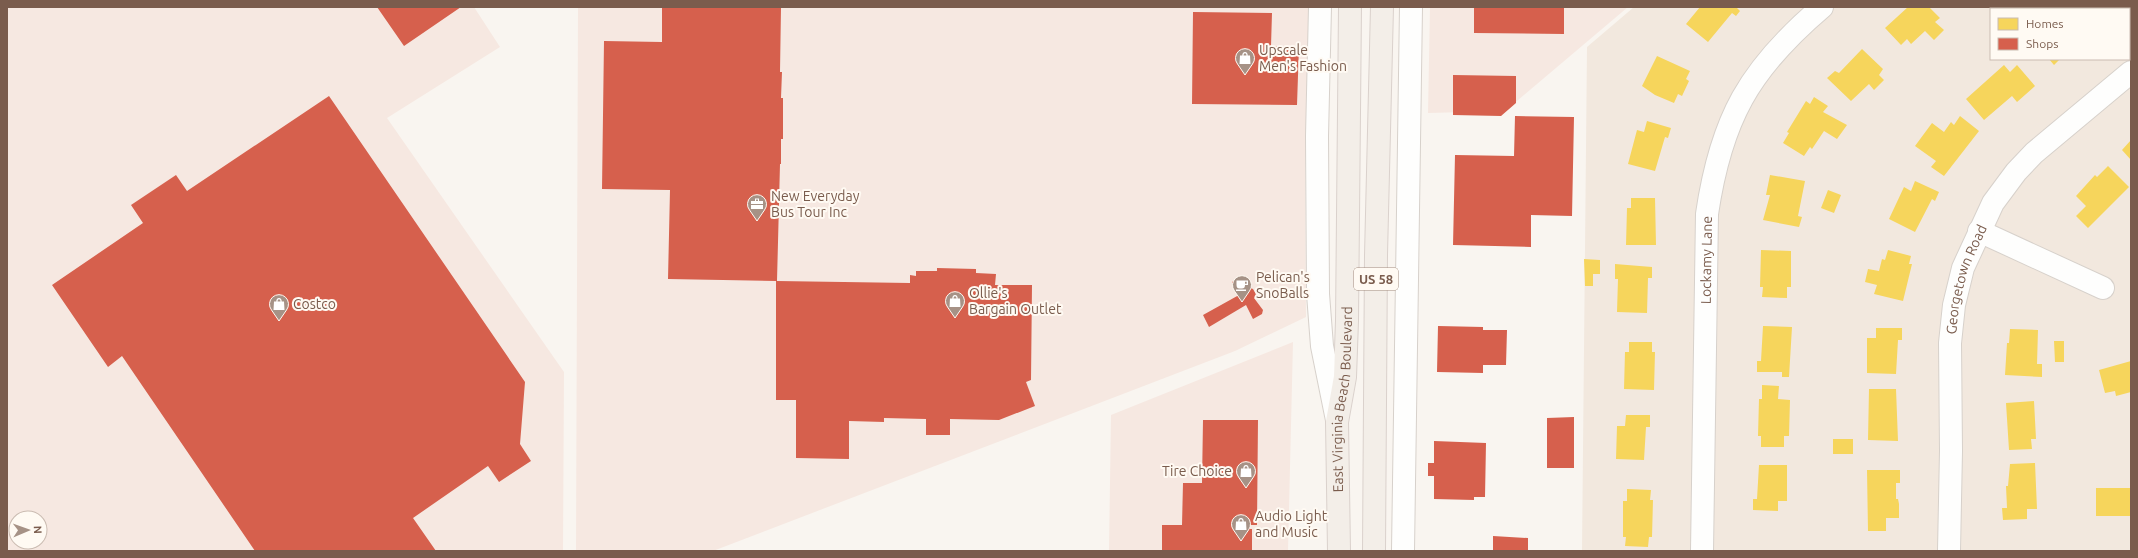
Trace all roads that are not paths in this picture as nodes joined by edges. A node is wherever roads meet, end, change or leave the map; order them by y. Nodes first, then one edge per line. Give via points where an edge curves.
1 (1320, 7) edge
2 (1350, 7) edge
3 (1382, 7) edge
4 (1411, 7) edge
5 (1822, 7) edge
6 (2131, 72) edge
7 (1979, 231) junction
8 (2103, 288) dead end
9 (1337, 422) junction
10 (1340, 500) junction
11 (1331, 551) edge
12 (1339, 551) edge
13 (1374, 551) edge
14 (1404, 551) edge
15 (1702, 551) edge
16 (1949, 551) edge

1 - 9 street via 1316,136 1318,294 1322,346
2 - 9 main road, East Virginia Beach Boulevard / US 58 via 1348,321 1345,377
3 - 13 main road, East Virginia Beach Boulevard / US 58 via 1376,248
4 - 14 street
5 - 15 street, Lockamy Lane via 1782,43 1758,73 1737,106 1713,174 1707,214
6 - 7 street, Georgetown Road via 2034,153 1993,203
7 - 8 street
7 - 16 street, Georgetown Road via 1961,275 1954,305 1950,343
9 - 10 main road, East Virginia Beach Boulevard / US 58
10 - 11 street
10 - 12 main road, East Virginia Beach Boulevard / US 58

